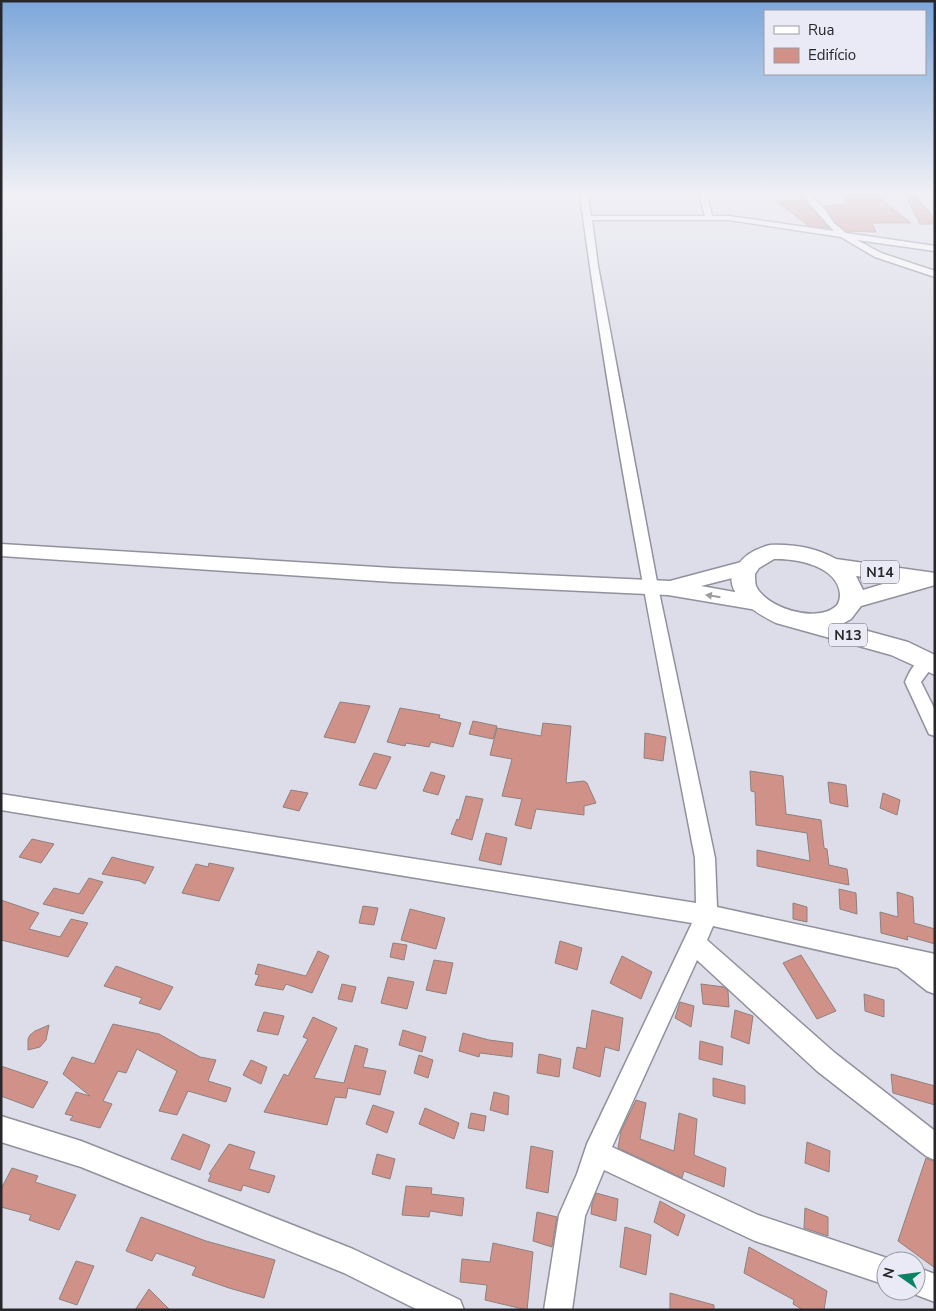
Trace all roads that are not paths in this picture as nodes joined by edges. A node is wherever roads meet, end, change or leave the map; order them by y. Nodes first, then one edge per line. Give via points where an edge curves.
1 (593, 255) edge
2 (879, 255) edge
3 (935, 274) edge
4 (3, 551) edge
5 (830, 565) junction
6 (745, 568) junction
7 (932, 579) edge
8 (660, 588) junction
9 (757, 603) junction
10 (851, 604) junction
11 (796, 621) junction
12 (899, 648) junction
13 (931, 664) edge
14 (935, 729) edge
15 (1, 802) edge
16 (707, 915) junction
17 (694, 943) junction
18 (902, 958) junction
19 (935, 964) edge
20 (935, 983) edge
21 (1, 1129) edge
22 (935, 1147) edge
23 (596, 1154) junction
24 (876, 1268) edge
25 (450, 1310) edge
26 (558, 1310) edge

1 - 8 street
2 - 3 street
4 - 8 main road
5 - 6 main road via 811,556 770,552 754,558
5 - 7 main road, N14
5 - 10 main road via 851,588
6 - 8 main road
6 - 9 main road via 744,585
7 - 10 main road, N14
9 -> 8 main road
8 - 16 street via 705,858
9 - 11 main road
10 - 11 main road via 842,615 830,621
10 - 12 main road, N13
11 - 12 main road, N13
12 - 13 main road, N13
13 - 14 street via 916,675 913,682
15 - 16 street
16 - 17 street
16 - 18 street
17 - 22 street via 826,1062
17 - 23 street
18 - 19 street
18 - 20 street
21 - 25 street via 80,1154 353,1263
23 - 24 street via 755,1227
23 - 26 street via 572,1215

